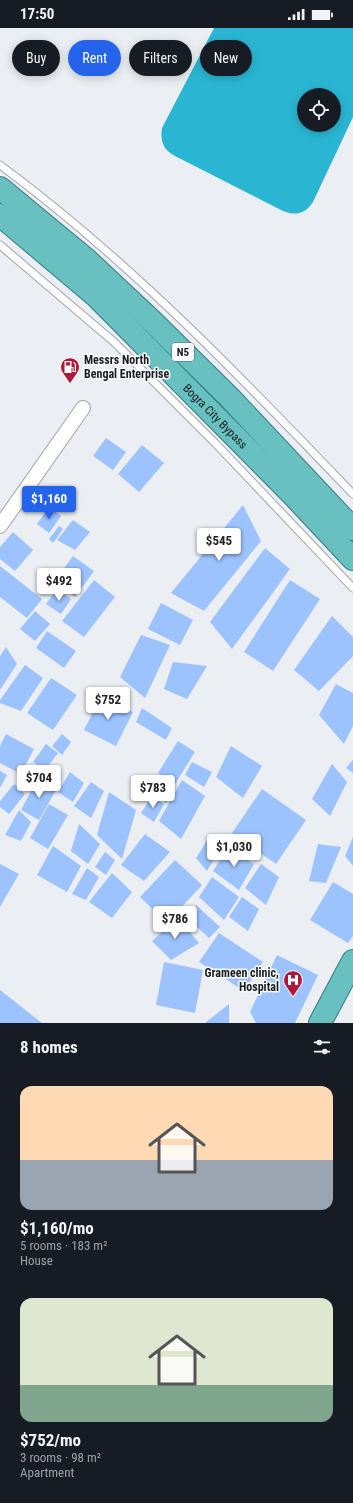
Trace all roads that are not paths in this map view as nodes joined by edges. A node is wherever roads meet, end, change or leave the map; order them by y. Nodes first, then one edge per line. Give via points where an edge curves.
1 (0, 165) edge
2 (0, 188) edge
3 (0, 215) edge
4 (0, 245) edge
5 (83, 408) dead end
6 (353, 494) edge
7 (0, 526) edge
8 (353, 529) edge
9 (353, 559) edge
10 (353, 588) edge
11 (353, 961) edge
12 (320, 1023) edge

1 - 6 lane via 98,243 184,322
2 - 8 highway, Bogra City Bypass / N5 via 87,260 152,321 230,398
3 - 9 highway, Bogra City Bypass / N5 via 96,296
4 - 10 lane via 114,342 216,444
5 - 7 street
11 - 12 highway

